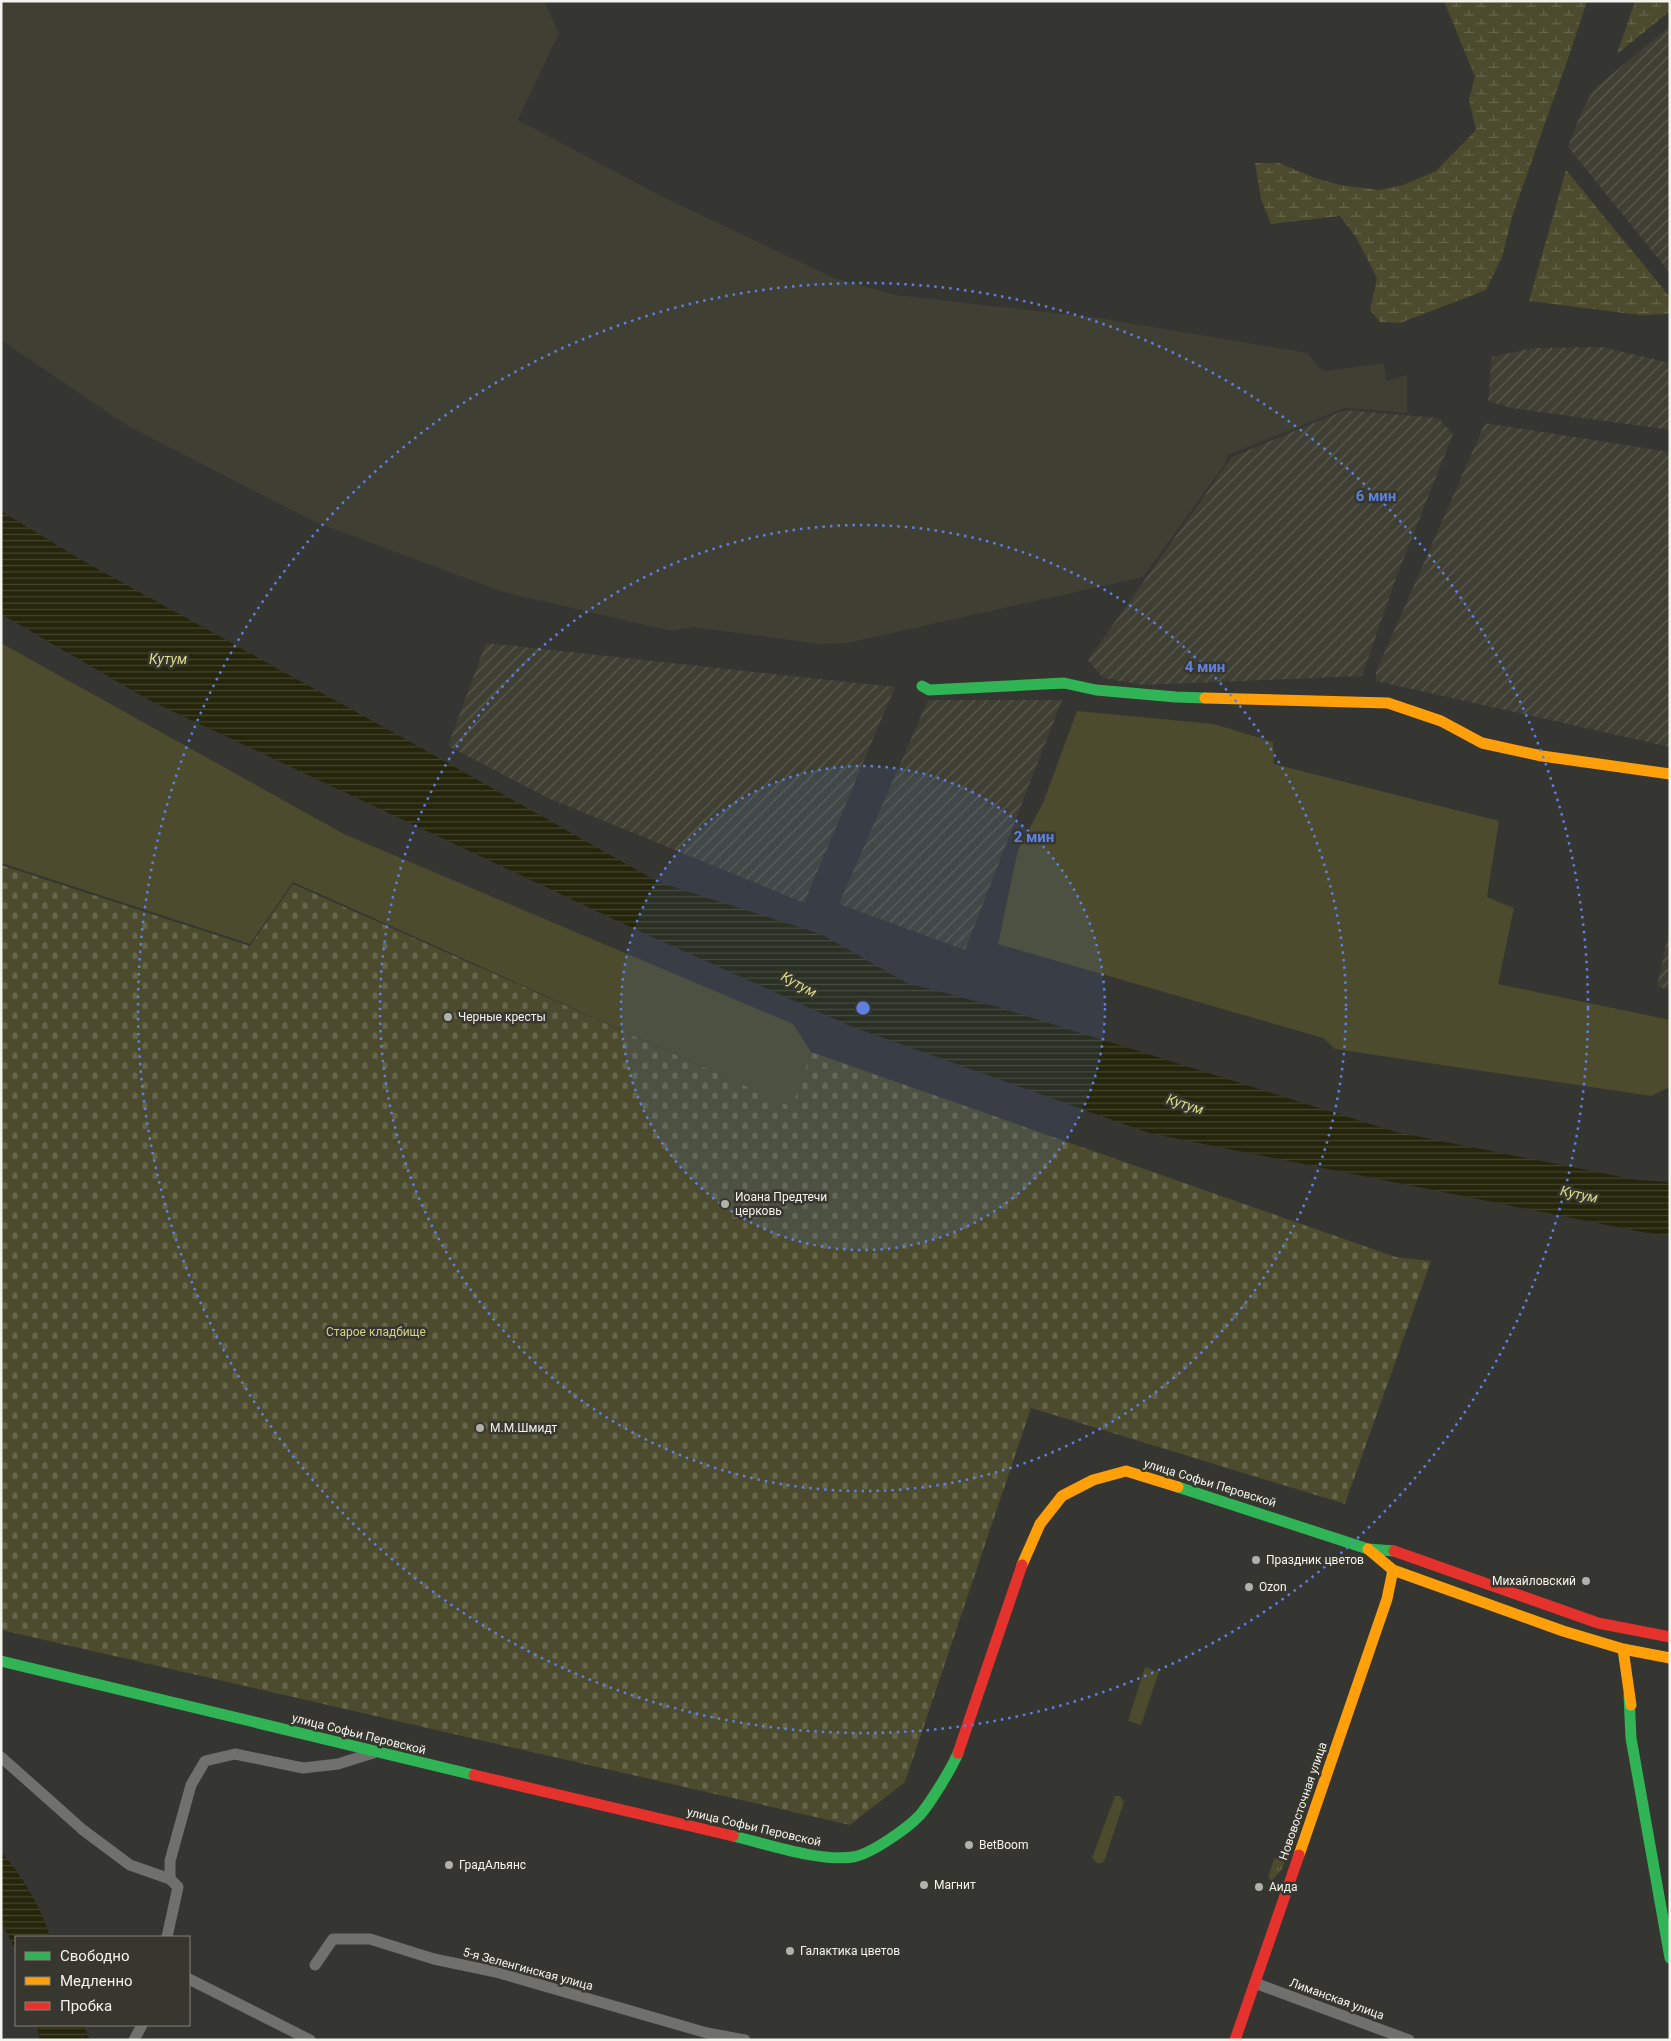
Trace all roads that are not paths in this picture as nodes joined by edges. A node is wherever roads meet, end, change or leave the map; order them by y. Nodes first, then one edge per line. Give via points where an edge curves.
1 (922, 686) dead end
2 (1670, 774) edge
3 (1368, 1549) junction
4 (1400, 1552) junction
5 (1393, 1570) junction
6 (1598, 1623) junction
7 (1670, 1638) edge
8 (1623, 1649) junction
9 (1670, 1658) edge
10 (1, 1661) edge
11 (1628, 1695) junction
12 (375, 1752) junction
13 (1, 1757) edge
14 (170, 1879) junction
15 (1670, 1908) edge
16 (168, 1936) edge
17 (1670, 1958) edge
18 (315, 1965) dead end
19 (190, 1980) edge
20 (1255, 1983) junction
21 (141, 2026) edge
22 (134, 2040) edge
23 (310, 2040) edge
24 (745, 2040) edge
25 (1235, 2040) edge
26 (1410, 2040) edge

1 - 2 main road via 928,690 1064,683 1096,690 1176,697 1388,703 1441,721 1482,743 1542,756
3 - 4 main road, улица Софьи Перовской
3 - 5 main road, улица Софьи Перовской
3 - 12 main road, улица Софьи Перовской via 1126,1471 1093,1480 1062,1496 1040,1524 1024,1559 954,1763 920,1815 885,1845 854,1857 824,1857
4 - 5 main road, Нововосточная улица
4 - 6 main road, улица Софьи Перовской
5 - 8 main road, улица Софьи Перовской
5 - 20 main road, Нововосточная улица via 1387,1599
6 - 7 main road, улица Софьи Перовской
6 - 8 main road
8 - 9 main road, улица Софьи Перовской
8 - 11 main road
10 - 12 main road, улица Софьи Перовской
11 - 15 main road via 1640,1741
11 - 17 main road via 1631,1738
12 - 14 street via 338,1764 303,1768 235,1754 205,1761 191,1785 170,1861
13 - 14 street via 83,1830 130,1865
14 - 16 street via 178,1887
18 - 24 street, 5-я Зеленгинская улица via 333,1939 370,1939 708,2033
19 - 23 street
20 - 25 main road, Нововосточная улица
20 - 26 street, Лиманская улица
21 - 22 street

